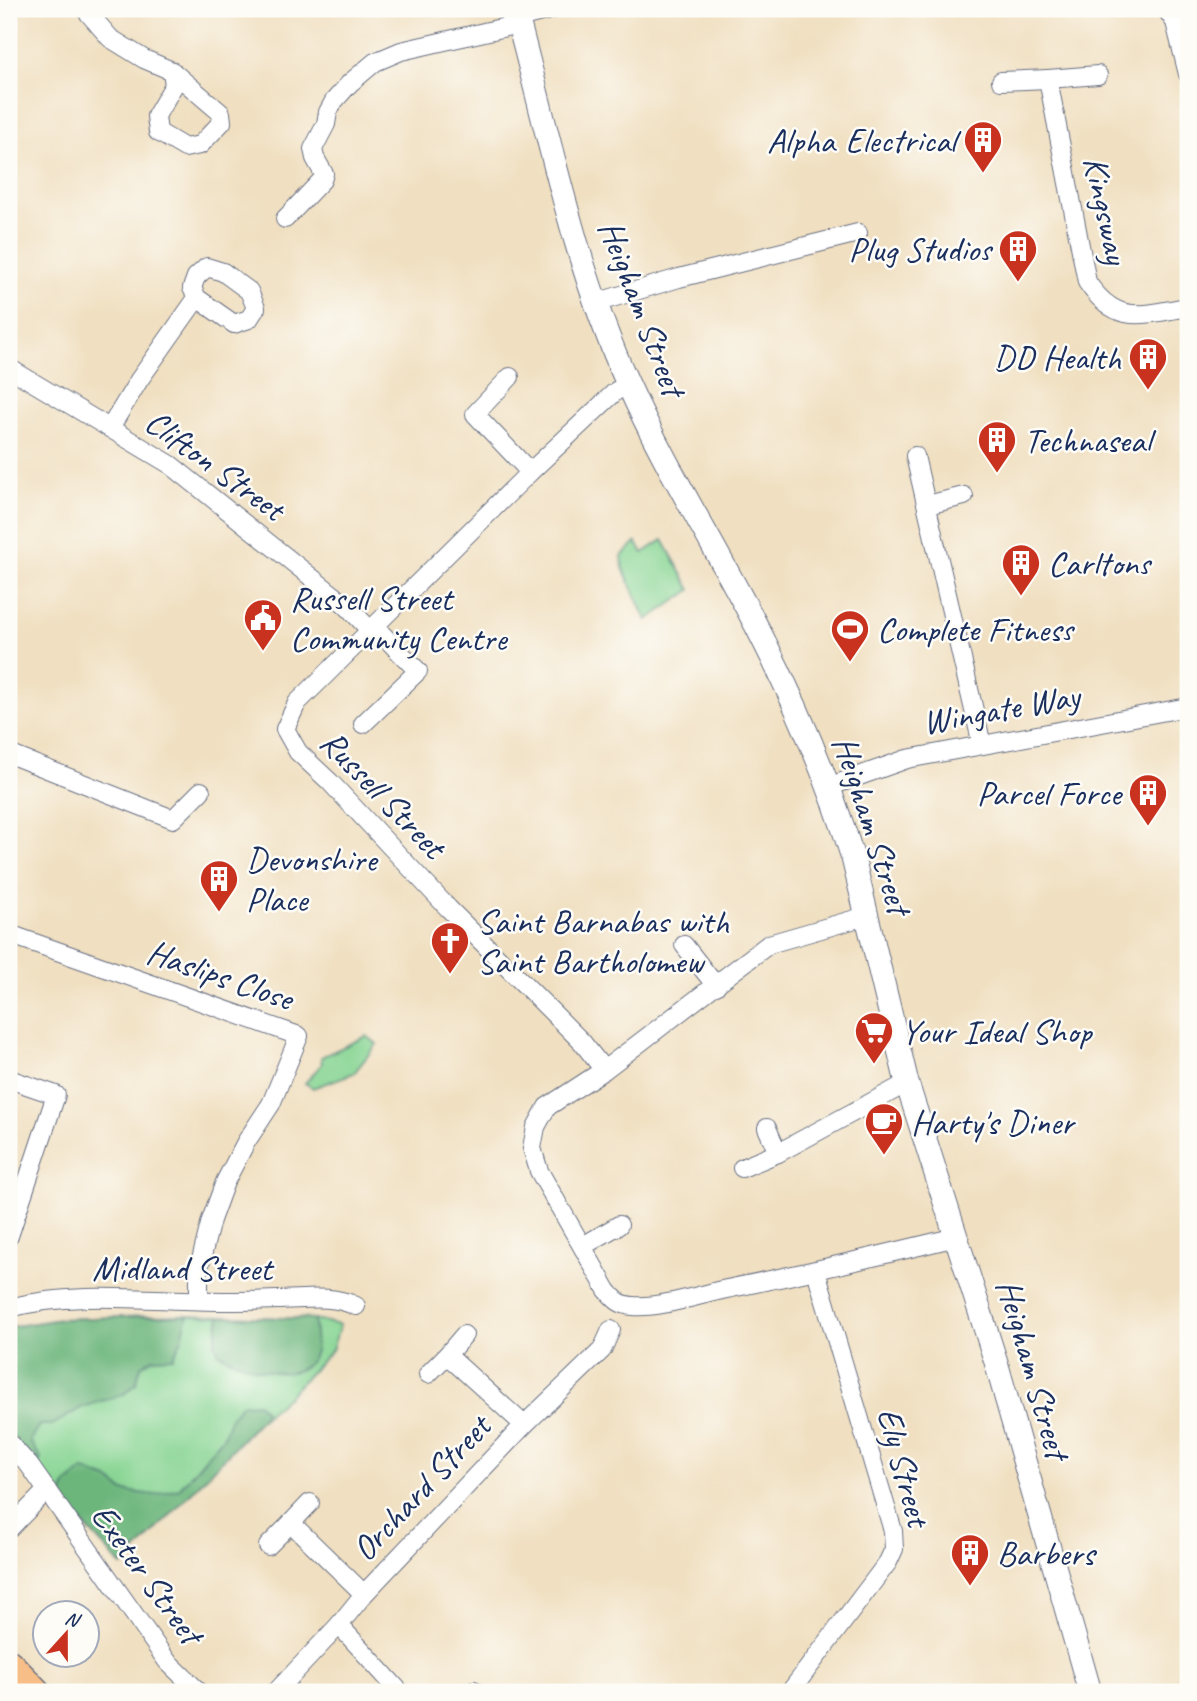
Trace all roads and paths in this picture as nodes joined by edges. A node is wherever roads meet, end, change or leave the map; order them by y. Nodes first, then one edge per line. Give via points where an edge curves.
1 (85, 9) edge
2 (553, 9) edge
3 (1166, 9) edge
4 (517, 17) edge
5 (172, 71) dead end
6 (1188, 74) edge
7 (1098, 75) dead end
8 (1048, 79) junction
9 (1001, 81) dead end
10 (285, 219) dead end
11 (858, 233) dead end
12 (197, 298) dead end
13 (595, 303) junction
14 (1188, 307) edge
15 (9, 368) edge
16 (510, 377) dead end
17 (628, 385) junction
18 (110, 428) junction
19 (915, 456) dead end
20 (530, 472) junction
21 (964, 496) dead end
22 (927, 505) junction
23 (373, 628) junction
24 (1188, 707) edge
25 (363, 724) dead end
26 (982, 745) junction
27 (9, 754) edge
28 (828, 787) junction
29 (201, 791) dead end
30 (866, 916) junction
31 (9, 934) edge
32 (684, 945) dead end
33 (716, 986) junction
34 (604, 1070) junction
35 (9, 1079) edge
36 (907, 1083) junction
37 (767, 1128) dead end
38 (778, 1153) junction
39 (742, 1168) dead end
40 (620, 1225) dead end
41 (9, 1236) edge
42 (956, 1237) junction
43 (583, 1246) junction
44 (816, 1271) junction
45 (200, 1300) junction
46 (356, 1306) dead end
47 (9, 1308) edge
48 (611, 1330) dead end
49 (464, 1335) dead end
50 (447, 1355) junction
51 (428, 1374) dead end
52 (524, 1425) junction
53 (9, 1443) edge
54 (47, 1490) junction
55 (310, 1503) dead end
56 (291, 1523) junction
57 (9, 1529) edge
58 (268, 1546) dead end
59 (364, 1594) junction
60 (339, 1625) junction
61 (9, 1664) edge
62 (36, 1692) edge
63 (199, 1692) edge
64 (276, 1692) edge
65 (400, 1692) edge
66 (790, 1692) edge
67 (1090, 1692) edge

1 - 5 street via 110,38
2 - 4 street
3 - 6 street via 1175,22
4 - 10 street via 374,61 334,102 313,149 324,174 322,180
4 - 13 street, Heigham Street
7 - 8 street
8 - 9 street
8 - 14 street, Kingsway via 1087,282 1113,310 1135,315
11 - 13 street
12 - 18 street
13 - 17 street, Heigham Street
15 - 18 street, Clifton Street
16 - 20 street via 475,414
17 - 20 street, Russell Street
17 - 28 street, Heigham Street via 762,637
18 - 23 street, Clifton Street via 207,492
19 - 22 street
20 - 23 street, Russell Street
21 - 22 street
22 - 26 street
23 - 25 street, Clifton Street via 418,671
23 - 34 street, Russell Street via 297,703 285,729 288,737
24 - 26 street, Wingate Way
26 - 28 street, Wingate Way via 907,759
27 - 29 street via 173,819
28 - 30 street, Heigham Street via 853,858
30 - 33 street via 769,944
30 - 36 street, Heigham Street
31 - 45 street, Haslips Close via 299,1036 271,1104 225,1182 199,1268
32 - 33 street
33 - 34 street
34 - 43 street via 547,1107 532,1148 539,1171
35 - 41 street via 56,1095
36 - 38 street
36 - 42 street, Heigham Street
37 - 38 street
38 - 39 street
40 - 43 street
42 - 44 street
42 - 67 street, Heigham Street
43 - 44 street via 607,1290 624,1305 667,1301
44 - 66 street, Ely Street via 893,1531 894,1549
45 - 46 street, Midland Street via 312,1298
45 - 47 street, Midland Street via 34,1301
48 - 52 street, Orchard Street via 602,1350
49 - 50 street
50 - 51 street
50 - 52 street
52 - 59 street, Orchard Street
53 - 54 street, Exeter Street
54 - 57 street, Exeter Street
54 - 63 street, Exeter Street via 167,1661
55 - 56 street
56 - 58 street
56 - 59 street
59 - 60 street, Orchard Street
60 - 64 street, Orchard Street
60 - 65 street
61 - 62 main road

